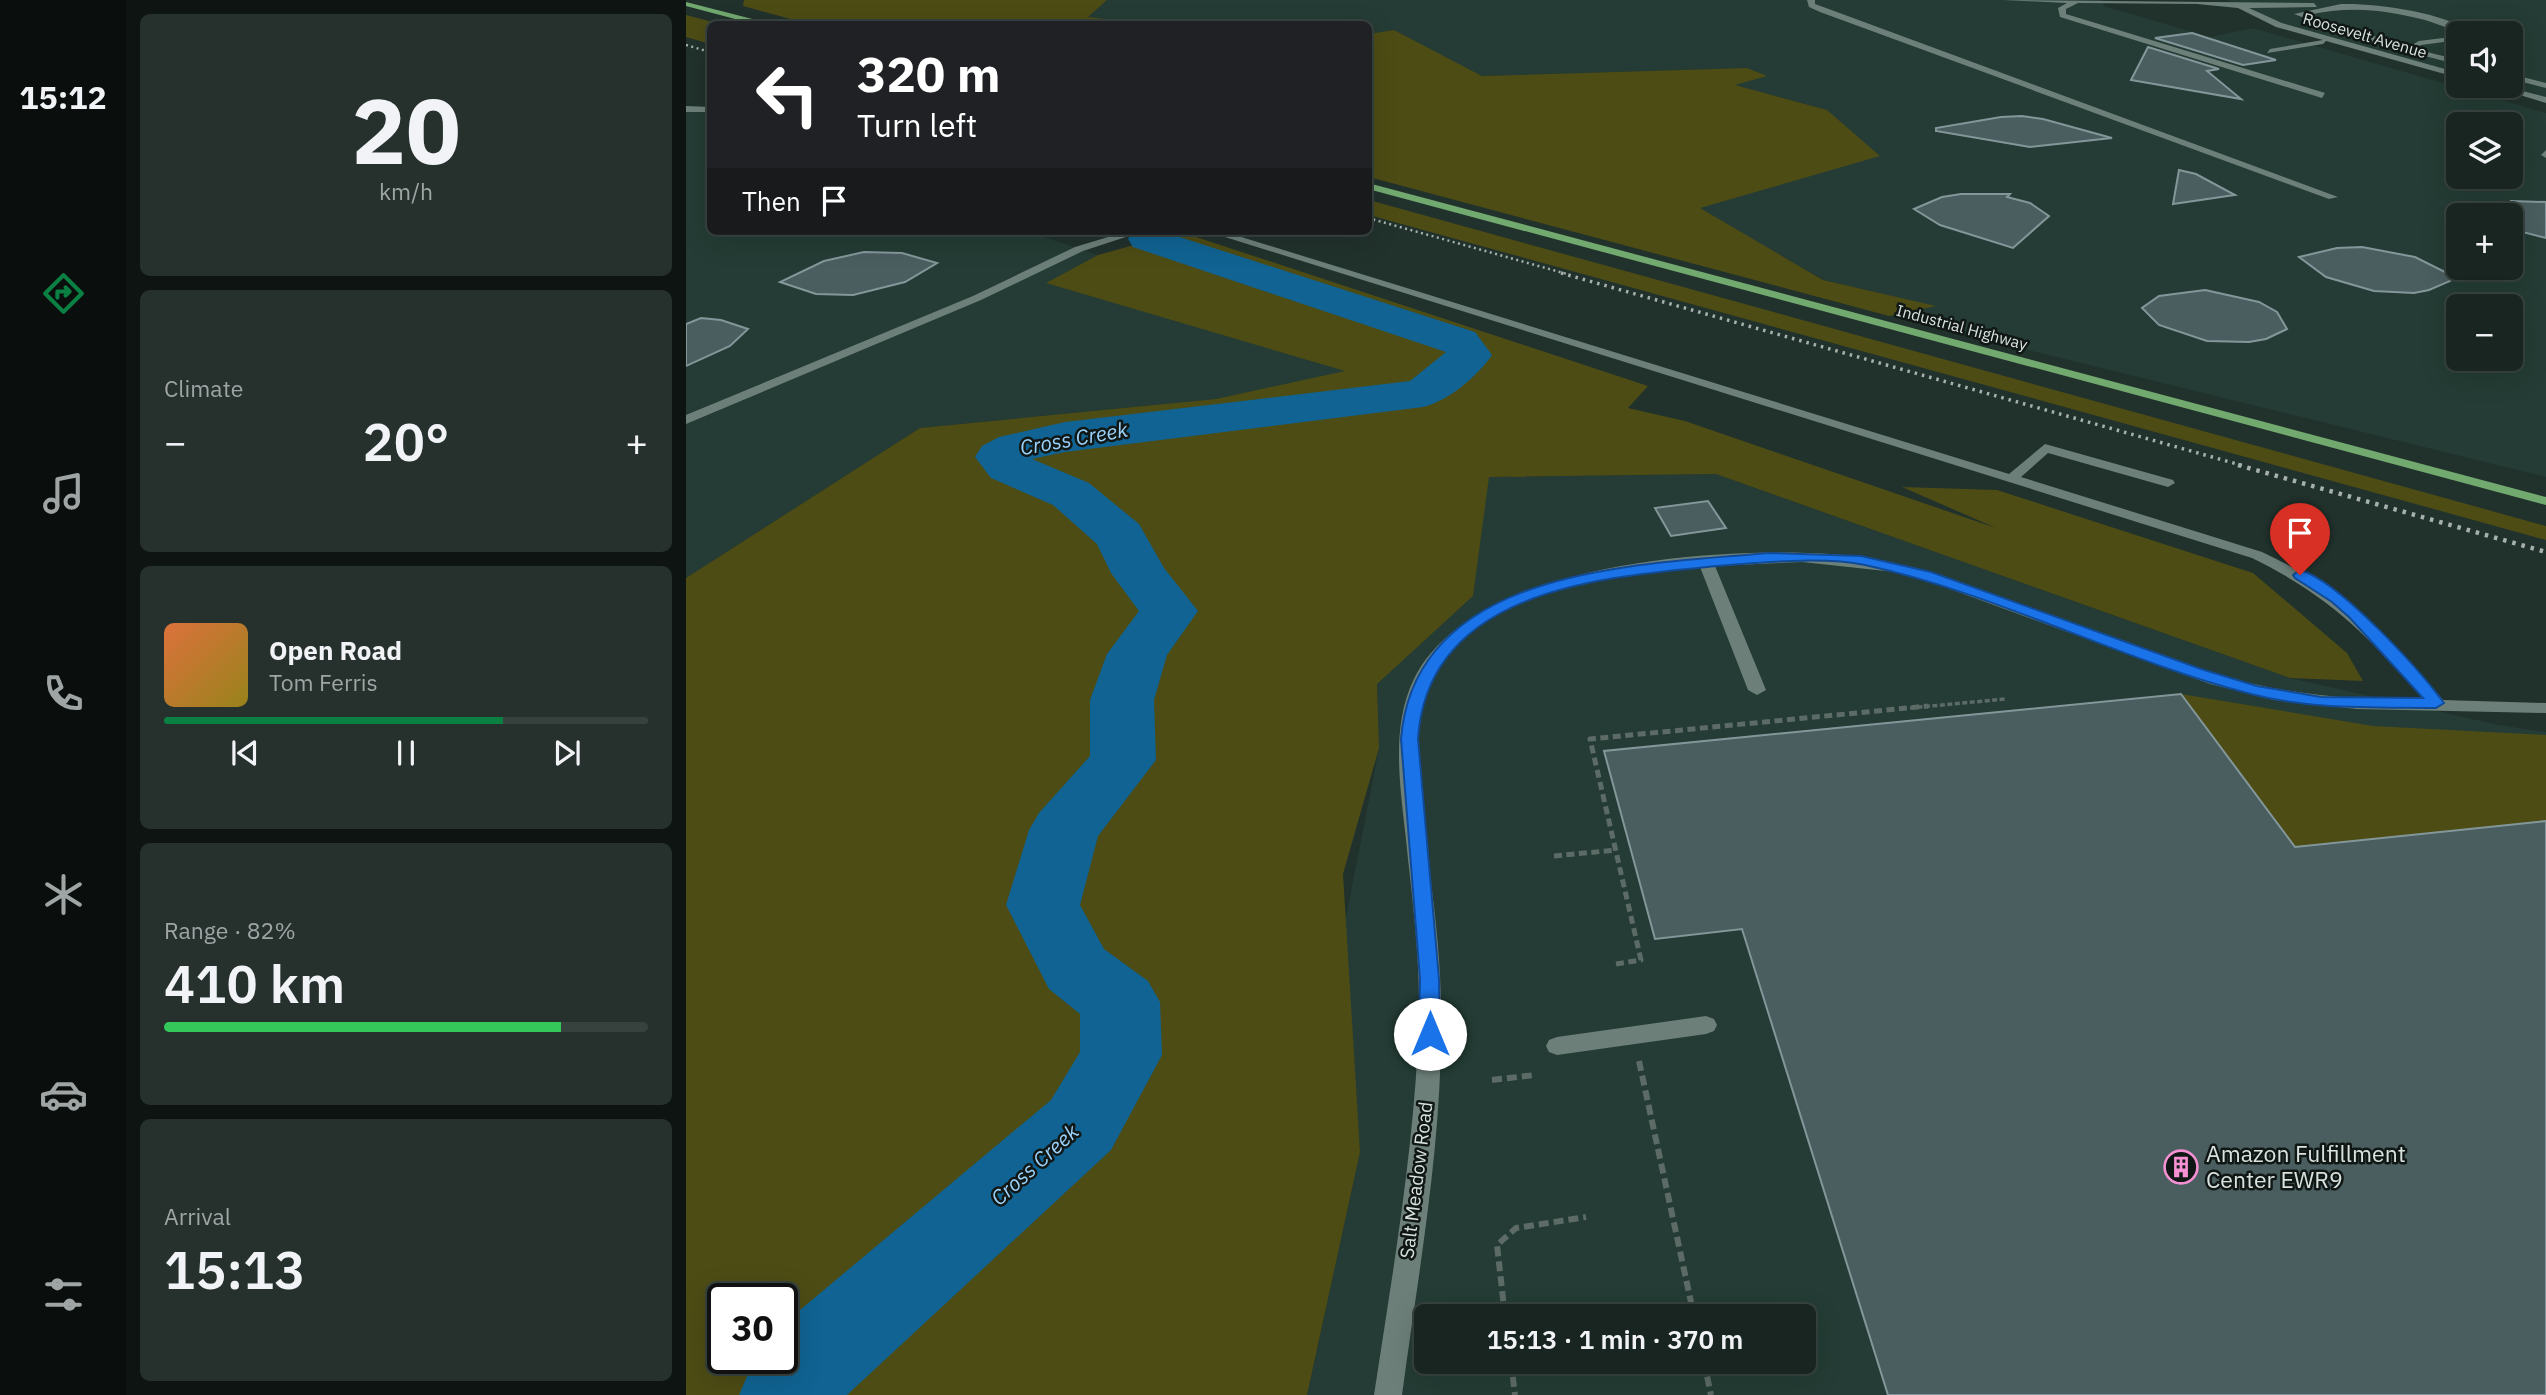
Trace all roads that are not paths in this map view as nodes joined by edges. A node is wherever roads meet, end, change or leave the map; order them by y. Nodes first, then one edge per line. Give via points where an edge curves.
1 (1811, 0) edge
2 (2007, 0) edge
3 (2181, 0) edge
4 (2227, 0) edge
5 (2271, 0) edge
6 (2077, 1) edge
7 (2194, 3) junction
8 (2340, 3) edge
9 (686, 4) edge
10 (2309, 5) junction
11 (2235, 6) junction
12 (2354, 17) dead end
13 (2342, 19) dead end
14 (750, 21) edge
15 (2317, 22) junction
16 (2432, 26) dead end
17 (2446, 26) edge
18 (2446, 40) edge
19 (2330, 41) junction
20 (2409, 49) junction
21 (2270, 51) dead end
22 (2446, 59) edge
23 (2446, 72) edge
24 (2523, 79) edge
25 (2546, 86) edge
26 (2523, 94) edge
27 (2322, 95) dead end
28 (2546, 100) edge
29 (688, 109) edge
30 (707, 110) edge
31 (1372, 187) edge
32 (2333, 197) dead end
33 (1126, 235) edge
34 (1222, 235) edge
35 (686, 420) edge
36 (2012, 478) junction
37 (2168, 484) dead end
38 (2546, 501) edge
39 (1706, 562) junction
40 (1757, 690) dead end
41 (2436, 703) junction
42 (2546, 708) edge
43 (1706, 1025) dead end
44 (1557, 1046) dead end
45 (1388, 1395) edge

1 - 32 street via 1812,5 1836,15
2 - 6 street
3 - 7 street
4 - 11 street, Roosevelt Avenue
5 - 10 street
6 - 7 street
6 - 27 street via 2062,8 2063,15
7 - 11 street
8 - 10 street
8 - 15 street via 2298,14
8 - 17 street
9 - 14 main road
10 - 11 street
11 - 19 street, Roosevelt Avenue
12 - 16 street via 2389,14
13 - 15 street
15 - 20 street
18 - 20 street
19 - 21 street
19 - 23 street, Roosevelt Avenue
20 - 22 street
24 - 25 street
26 - 28 street
29 - 30 street
31 - 38 main road, Industrial Highway
33 - 35 street via 1079,249 977,298
34 - 36 street
36 - 37 street via 2045,448
36 - 41 street via 2223,543 2295,572 2356,615
39 - 40 street
39 - 41 street, Salt Meadow Road via 1793,556 1882,564 1926,575 2195,673 2255,690 2321,701
39 - 45 street, Salt Meadow Road via 1597,575 1528,594 1490,613 1457,638 1432,664 1416,693 1409,739 1430,979 1429,1055
41 - 42 street, Salt Meadow Road
43 - 44 street

